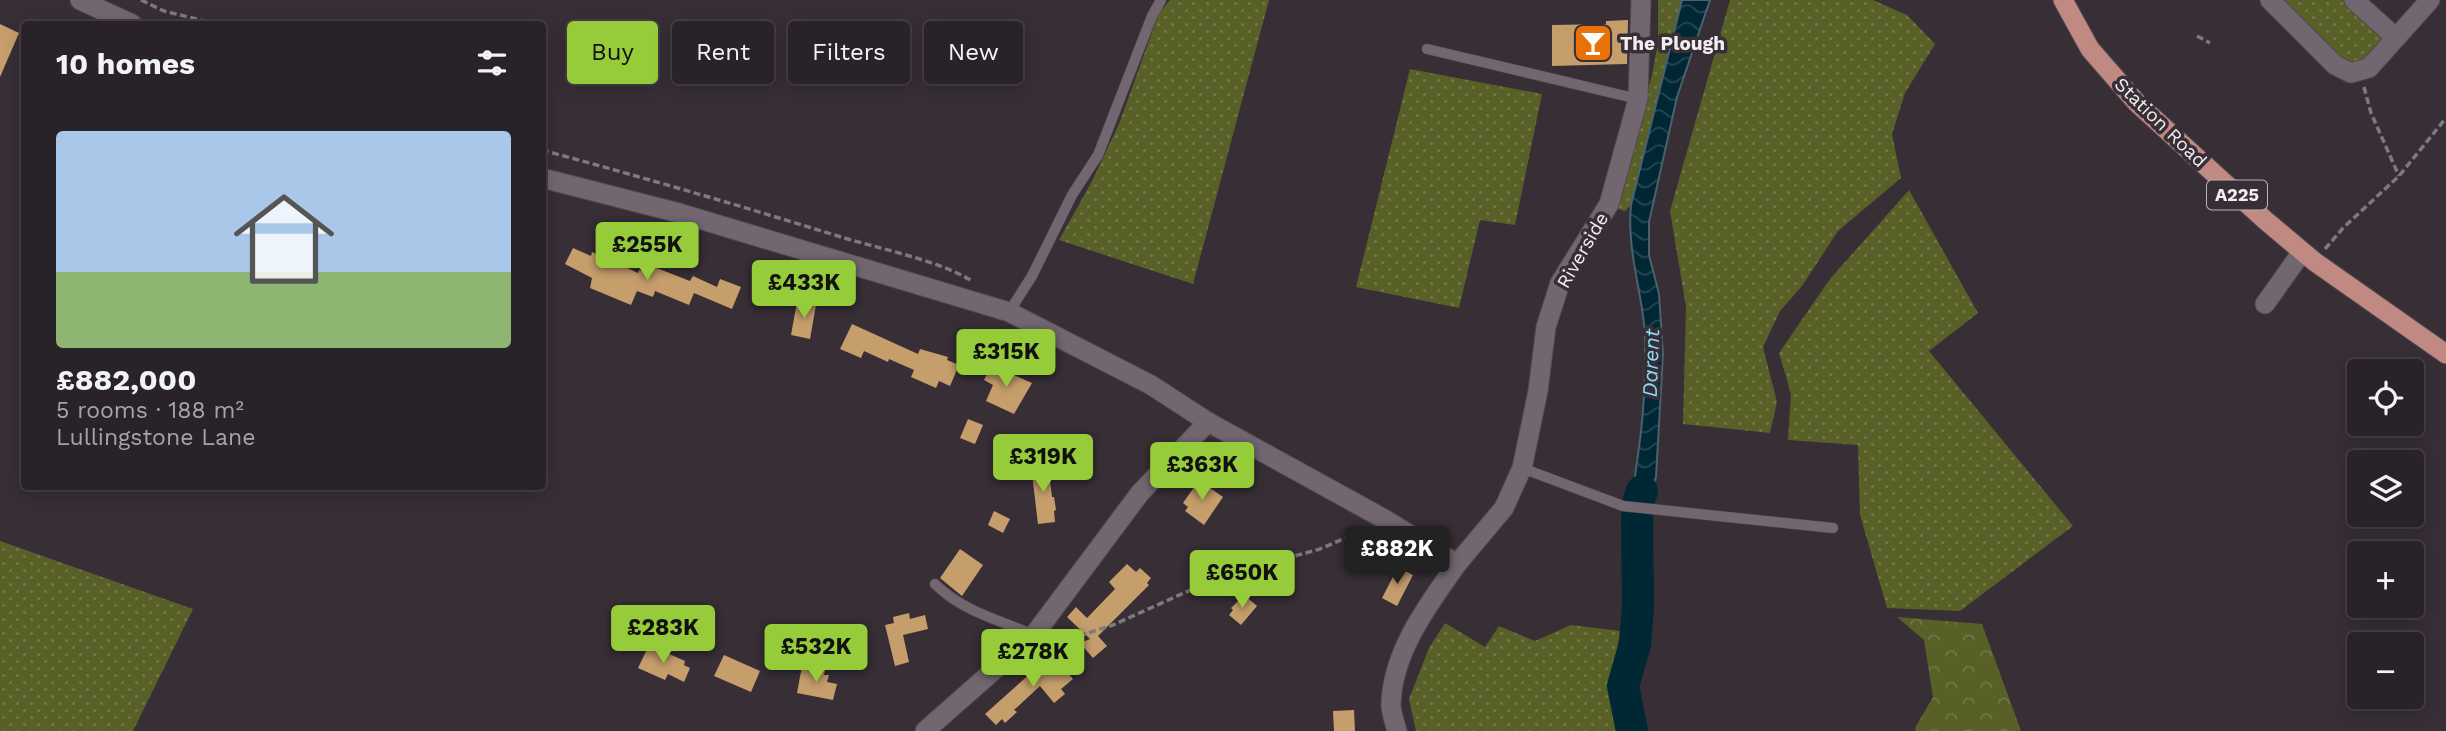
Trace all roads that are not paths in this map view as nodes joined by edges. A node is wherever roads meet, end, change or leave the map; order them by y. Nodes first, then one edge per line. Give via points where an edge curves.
1 (80, 0) edge
2 (1161, 0) edge
3 (1641, 0) edge
4 (2063, 0) edge
5 (2270, 0) edge
6 (2354, 0) edge
7 (2430, 0) edge
8 (126, 21) edge
9 (2395, 37) junction
10 (1427, 49) dead end
11 (1637, 99) junction
12 (546, 179) edge
13 (2309, 257) junction
14 (2265, 304) dead end
15 (1009, 312) junction
16 (2446, 354) edge
17 (1208, 422) junction
18 (1522, 468) junction
19 (1833, 528) dead end
20 (1457, 564) junction
21 (935, 584) dead end
22 (1035, 633) junction
23 (925, 731) edge
24 (1397, 731) edge

1 - 8 street
2 - 15 lane via 1098,155
3 - 11 street, Riverside
4 - 13 main road, Station Road / A225 via 2090,49 2137,103
5 - 9 street via 2335,65 2351,74 2369,68
6 - 9 street
7 - 9 street
10 - 11 lane
11 - 18 street, Riverside via 1609,204 1560,283 1546,327
12 - 15 street via 679,213
13 - 14 street
13 - 16 main road, Station Road / A225
15 - 17 street via 1151,385
17 - 20 street
17 - 22 street via 1140,493
18 - 19 lane via 1623,506
18 - 20 street, Riverside via 1504,508
20 - 24 street, Riverside via 1433,597 1396,669 1391,708
21 - 22 lane via 962,606
22 - 23 street

